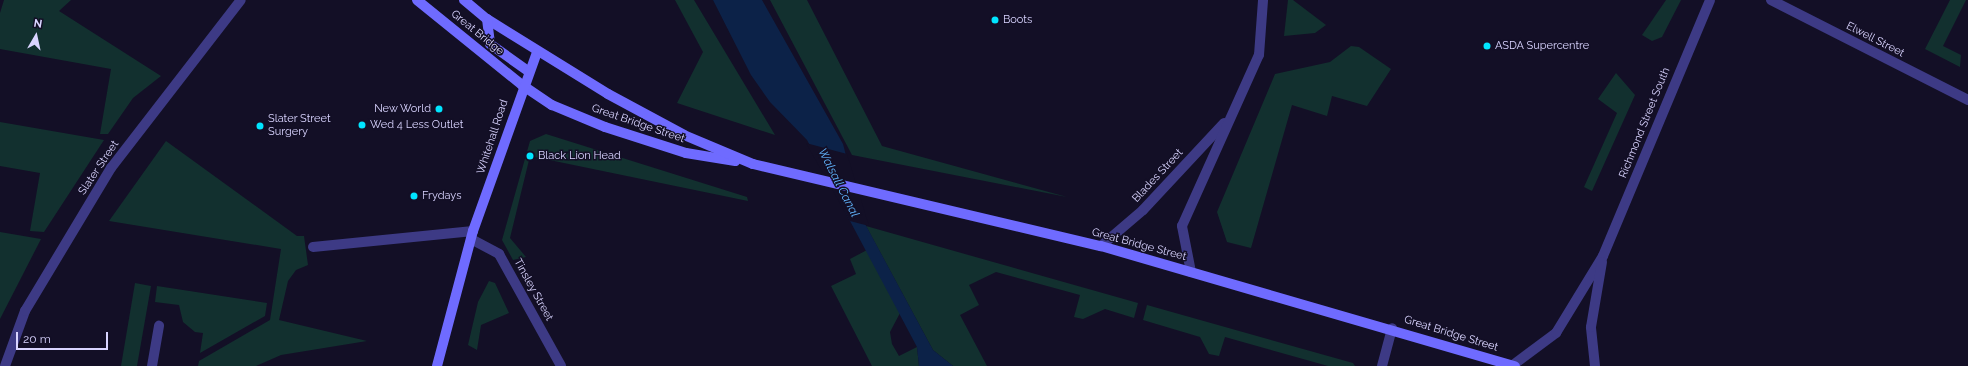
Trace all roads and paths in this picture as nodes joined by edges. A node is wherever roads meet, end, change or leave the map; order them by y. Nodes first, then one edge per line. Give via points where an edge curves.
1 (241, 0) edge
2 (417, 0) edge
3 (464, 0) edge
4 (1263, 0) edge
5 (1710, 0) edge
6 (1771, 0) edge
7 (487, 19) junction
8 (537, 52) junction
9 (528, 71) junction
10 (522, 85) junction
11 (1968, 100) edge
12 (1229, 117) junction
13 (753, 164) junction
14 (472, 235) junction
15 (1101, 246) junction
16 (313, 248) dead end
17 (1604, 256) junction
18 (1191, 272) junction
19 (159, 326) dead end
20 (1392, 328) junction
21 (5, 366) edge
22 (152, 366) edge
23 (437, 366) edge
24 (561, 366) edge
25 (1382, 366) edge
26 (1514, 366) edge
27 (1595, 366) edge

1 - 21 street, Slater Street via 111,168 25,311
2 - 10 street, Great Bridge
3 - 7 street, Great Bridge
4 - 12 street, Blades Street via 1259,55
5 - 17 street, Richmond Street South
6 - 11 street, Elwell Street
7 - 8 street, Great Bridge
7 - 9 street, Great Bridge via 490,44
8 - 9 street, Whitehall Road
8 - 13 street, Great Bridge Street via 684,135
9 - 10 street, Whitehall Road
10 - 13 street, Great Bridge Street via 552,105 605,127 686,153
10 - 14 street, Whitehall Road
12 - 15 street, Blades Street via 1144,210
12 - 18 street, Blades Street via 1182,226
13 - 15 street, Great Bridge Street via 790,175
14 - 16 street
14 - 23 street, Whitehall Road
14 - 24 street, Tinsley Street via 499,254
15 - 18 street, Great Bridge Street
17 - 26 street, Richmond Street South via 1556,333
17 - 27 street, Richmond Street South via 1591,327
18 - 20 street, Great Bridge Street
19 - 22 street
20 - 25 street
20 - 26 street, Great Bridge Street

